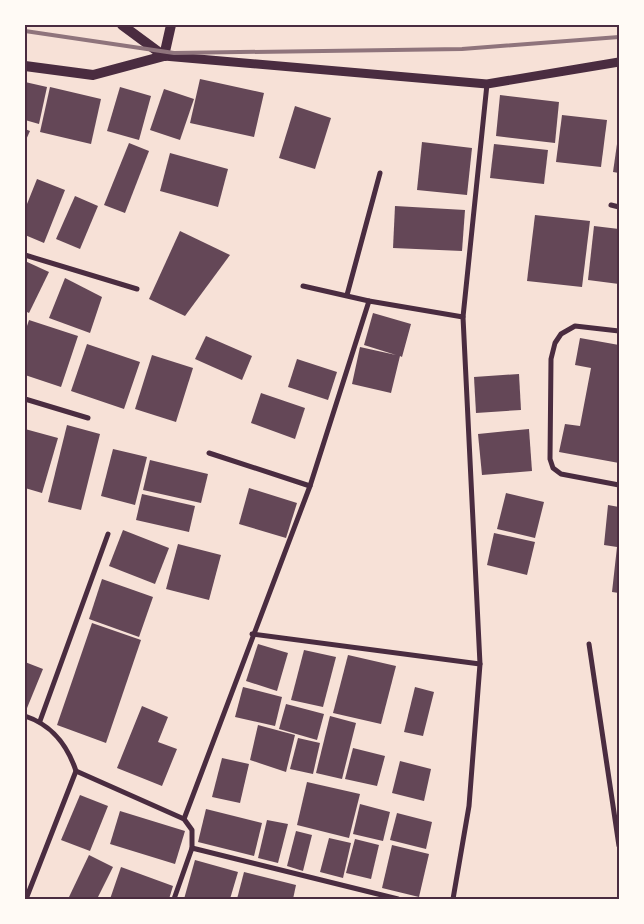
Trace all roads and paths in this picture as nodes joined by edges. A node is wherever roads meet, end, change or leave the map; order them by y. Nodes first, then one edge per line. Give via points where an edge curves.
1 (122, 25) edge
2 (172, 25) edge
3 (164, 56) junction
4 (619, 62) edge
5 (25, 66) edge
6 (487, 84) junction
7 (380, 172) dead end
8 (612, 206) dead end
9 (619, 207) edge
10 (25, 255) edge
11 (303, 286) dead end
12 (136, 289) dead end
13 (347, 295) junction
14 (369, 301) junction
15 (463, 318) junction
16 (619, 331) edge
17 (25, 399) edge
18 (88, 418) dead end
19 (209, 453) dead end
20 (619, 485) edge
21 (310, 486) junction
22 (108, 534) dead end
23 (252, 634) junction
24 (589, 644) dead end
25 (480, 664) junction
26 (25, 716) edge
27 (40, 721) junction
28 (76, 771) junction
29 (184, 818) junction
30 (619, 846) edge
31 (192, 848) junction
32 (26, 899) edge
33 (174, 899) edge
34 (398, 899) edge
35 (453, 899) edge

1 - 3 main road
2 - 3 main road
3 - 5 main road via 93,75
3 - 6 street
4 - 6 street
6 - 15 street
7 - 13 street
8 - 9 street
10 - 12 street
11 - 13 street
13 - 14 street
14 - 15 street
14 - 21 street
15 - 25 street
16 - 20 street via 575,326 561,334 556,343 551,359 550,459 553,468 561,474
17 - 18 street
19 - 21 street
21 - 23 street
22 - 27 street
23 - 25 street
23 - 29 street
24 - 30 street
25 - 35 street via 469,806
26 - 27 street
27 - 28 street via 70,753
28 - 29 street
28 - 32 street
29 - 31 street via 192,830
31 - 33 street
31 - 34 street

